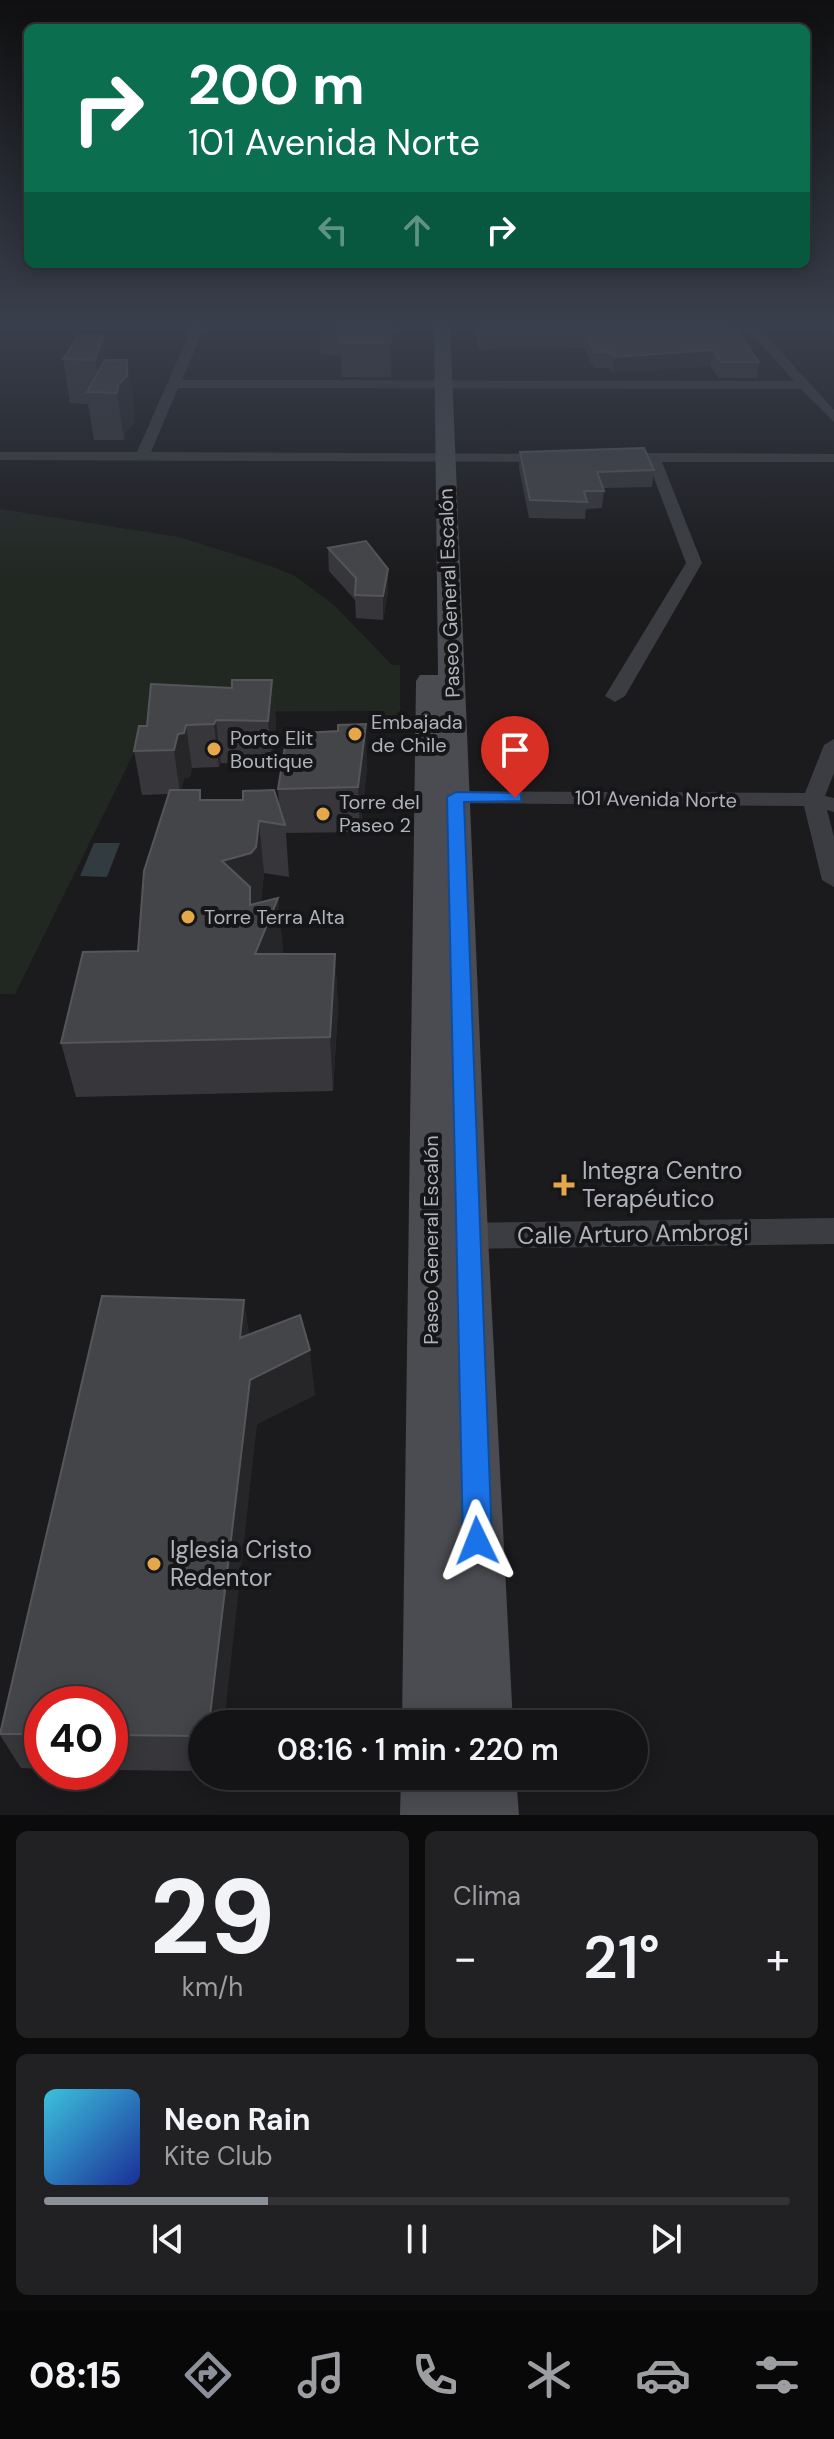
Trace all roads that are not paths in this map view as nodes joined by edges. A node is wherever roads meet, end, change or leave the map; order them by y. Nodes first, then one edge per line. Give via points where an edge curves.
1 (163, 410) edge
2 (436, 410) edge
3 (143, 455) junction
4 (0, 456) edge
5 (653, 457) junction
6 (437, 458) junction
7 (563, 458) edge
8 (593, 458) edge
9 (834, 458) edge
10 (615, 696) dead end
11 (834, 745) edge
12 (443, 797) junction
13 (823, 803) edge
14 (834, 880) edge
15 (834, 1231) edge
16 (449, 1236) junction
17 (432, 1710) edge
18 (483, 1710) edge
19 (431, 1790) edge
20 (487, 1790) edge
21 (431, 1815) edge
22 (488, 1815) edge

1 - 3 street
2 - 6 street, Paseo General Escalón
3 - 4 street
3 - 6 street
5 - 8 street
5 - 9 street
5 - 10 street via 694,563
6 - 7 street
6 - 12 street, Paseo General Escalón
11 - 13 street
12 - 13 street, 101 Avenida Norte
12 - 16 street, Paseo General Escalón
13 - 14 street
15 - 16 street, Calle Arturo Ambrogi
16 - 17 street, Paseo General Escalón
16 - 18 street, Paseo General Escalón
19 - 21 street
20 - 22 street

